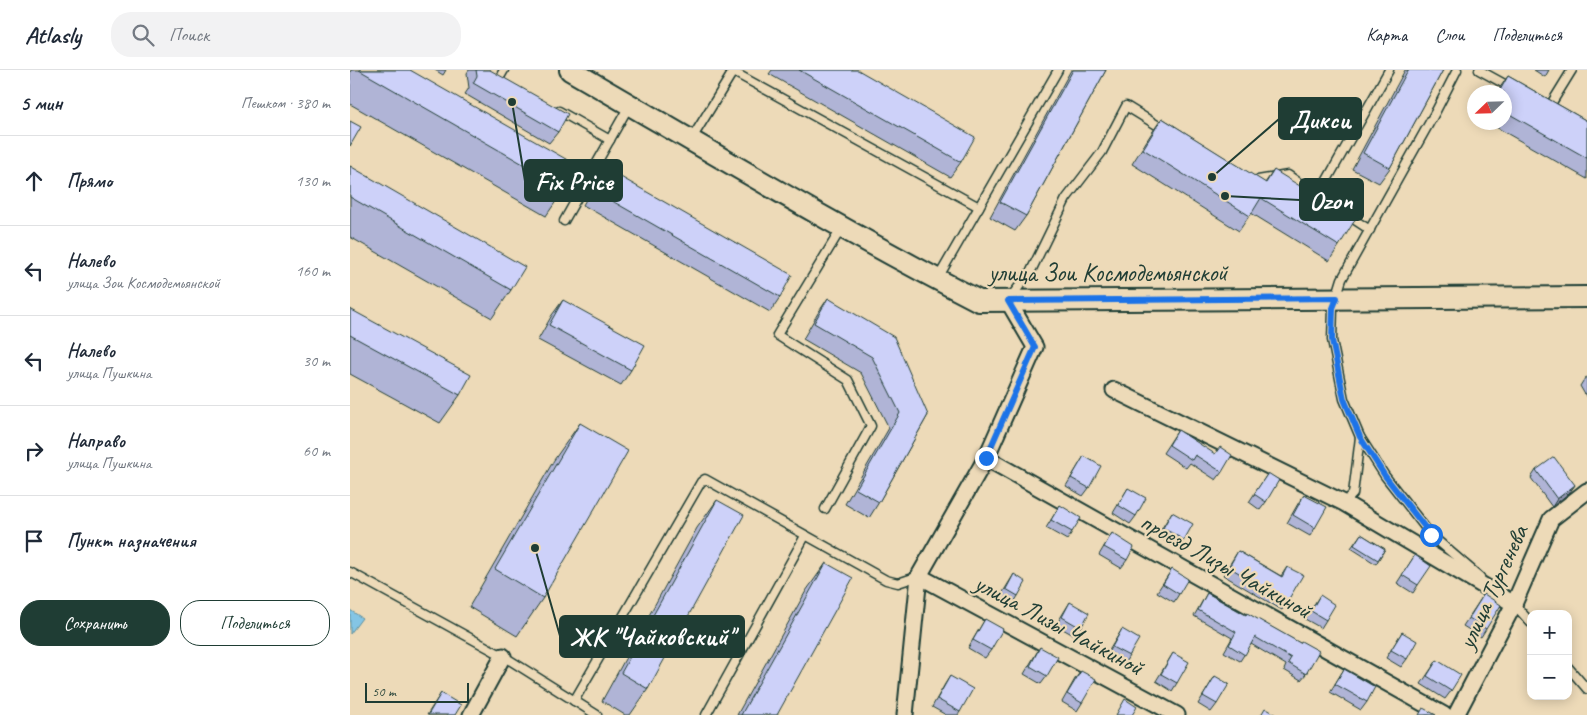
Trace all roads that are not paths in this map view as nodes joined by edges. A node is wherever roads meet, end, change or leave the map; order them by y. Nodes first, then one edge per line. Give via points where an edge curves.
1 (570, 70) edge
2 (1058, 70) edge
3 (1389, 70) edge
4 (1456, 70) edge
5 (1479, 70) edge
6 (1572, 70) edge
7 (732, 71) edge
8 (499, 74) edge
9 (508, 82) edge
10 (1513, 89) edge
11 (1539, 104) edge
12 (630, 105) junction
13 (551, 106) edge
14 (1176, 136) edge
15 (610, 140) junction
16 (691, 140) junction
17 (1242, 177) edge
18 (1318, 196) junction
19 (979, 207) junction
20 (564, 222) dead end
21 (842, 227) junction
22 (1370, 230) junction
23 (937, 280) junction
24 (1587, 296) edge
25 (1337, 298) junction
26 (1008, 301) junction
27 (1114, 390) dead end
28 (1360, 437) junction
29 (986, 458) junction
30 (1587, 491) edge
31 (1344, 503) junction
32 (825, 508) dead end
33 (805, 536) junction
34 (350, 572) edge
35 (919, 576) junction
36 (1514, 604) junction
37 (1527, 619) edge
38 (504, 656) junction
39 (1572, 672) edge
40 (1587, 689) edge
41 (574, 700) junction
42 (471, 715) edge
43 (597, 715) edge
44 (706, 715) edge
45 (905, 715) edge
46 (1177, 715) edge
47 (1444, 715) edge
48 (1456, 715) edge

1 - 12 street, улица Зои Космодемьянской
2 - 19 lane
3 - 18 lane
4 - 22 lane
5 - 10 lane
6 - 11 lane via 1548,109
7 - 16 lane
7 - 19 lane
8 - 9 lane
12 - 15 lane
12 - 16 street, улица Зои Космодемьянской
13 - 15 lane
14 - 26 lane via 1126,106 1102,152 1066,199 1031,271
15 - 20 lane
16 - 21 street, улица Зои Космодемьянской
17 - 18 lane via 1250,182 1288,175
18 - 22 lane
19 - 23 lane
21 - 23 street, улица Зои Космодемьянской
21 - 32 lane via 777,335 848,380 871,426
22 - 25 lane via 1342,279
23 - 26 street, улица Зои Космодемьянской via 979,301
24 - 25 street, улица Зои Космодемьянской
25 - 26 street, улица Зои Космодемьянской
25 - 28 lane via 1333,308 1332,340 1344,399
26 - 29 street via 1035,347
27 - 31 street
28 - 31 lane via 1352,494
28 - 36 lane via 1385,476 1431,535
29 - 35 street
29 - 47 street, проезд Лизы Чайкиной
30 - 36 street, улица Тургенева via 1551,519
31 - 36 street
33 - 35 lane via 886,580 898,583
33 - 41 lane via 709,480 701,482
33 - 44 lane
34 - 38 lane
35 - 45 street
35 - 46 street, улица Лизы Чайкиной
36 - 37 lane
36 - 48 street, улица Тургенева
38 - 41 lane
38 - 42 street
39 - 40 lane
41 - 43 lane

